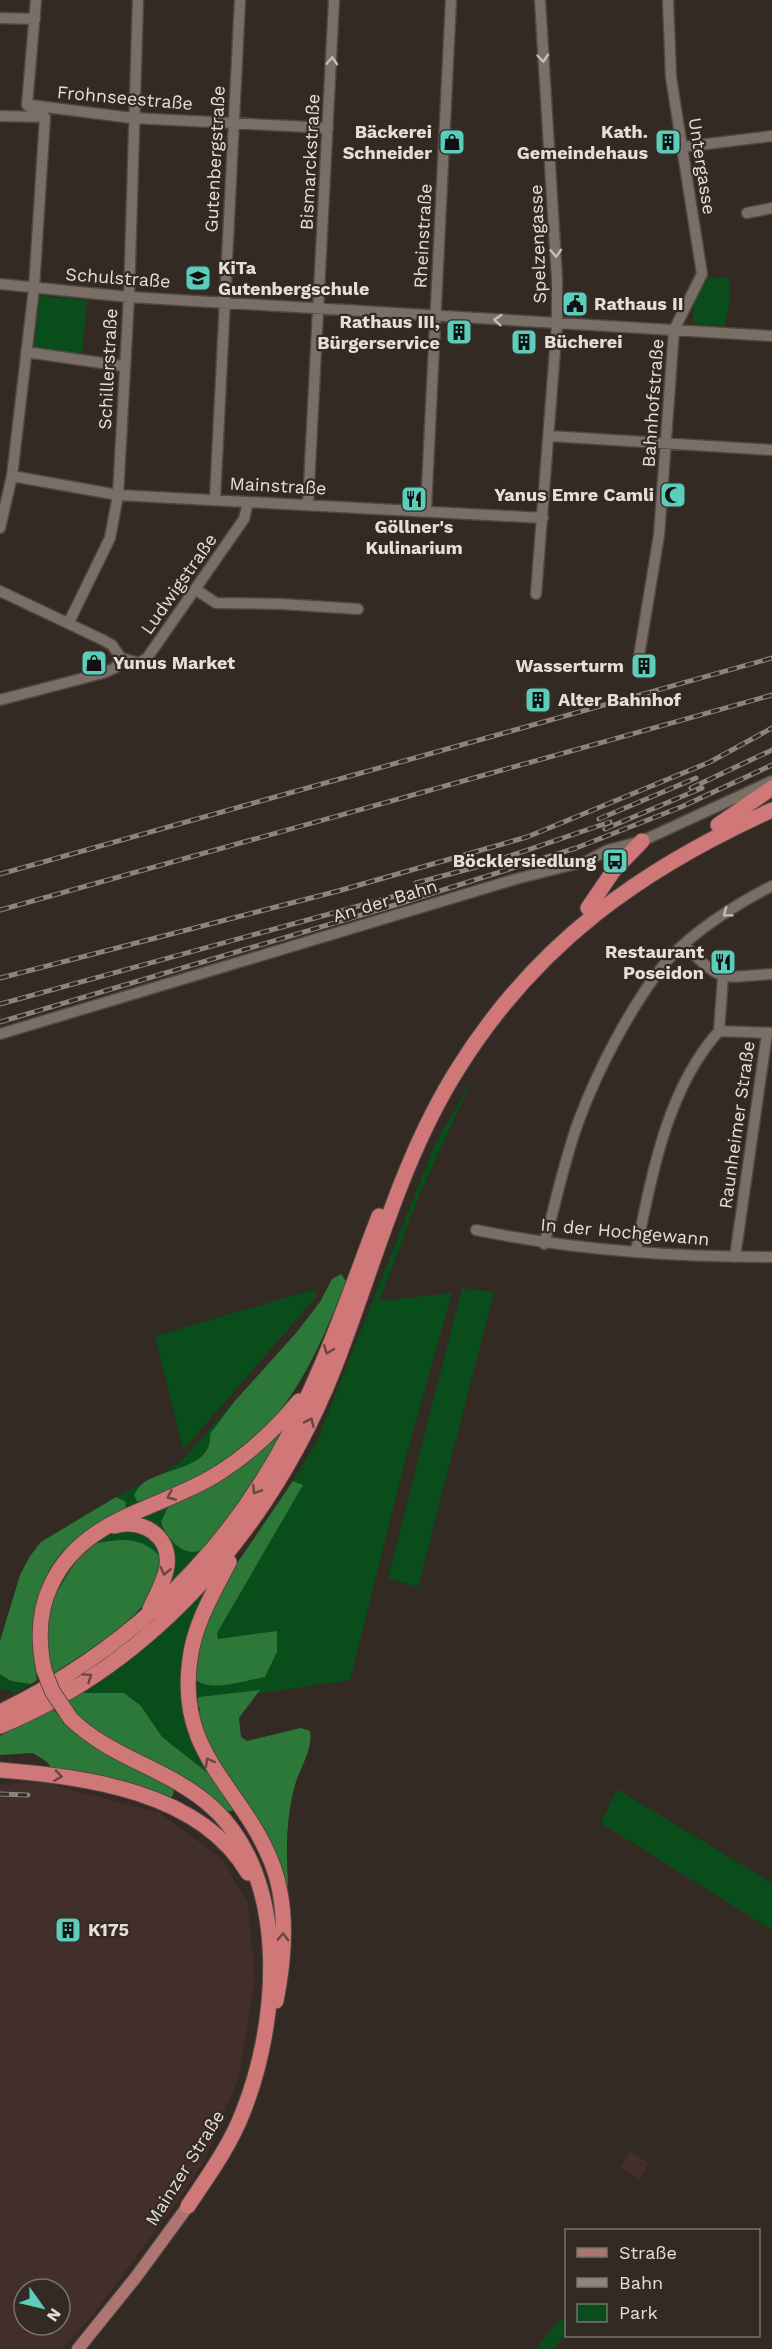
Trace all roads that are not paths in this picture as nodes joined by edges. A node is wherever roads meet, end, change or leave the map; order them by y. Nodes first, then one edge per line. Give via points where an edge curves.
1 (36, 0) edge
2 (138, 0) edge
3 (240, 0) edge
4 (334, 0) edge
5 (451, 0) edge
6 (540, 0) edge
7 (668, 0) edge
8 (0, 18) edge
9 (35, 19) junction
10 (27, 105) junction
11 (0, 116) edge
12 (45, 117) junction
13 (132, 118) junction
14 (233, 122) junction
15 (328, 128) junction
16 (772, 136) edge
17 (682, 147) junction
18 (772, 208) edge
19 (747, 213) dead end
20 (0, 284) edge
21 (34, 288) junction
22 (129, 297) junction
23 (224, 301) junction
24 (319, 308) junction
25 (435, 316) junction
26 (557, 324) junction
27 (674, 330) junction
28 (772, 336) edge
29 (26, 352) junction
30 (123, 366) junction
31 (549, 436) junction
32 (666, 444) junction
33 (772, 450) edge
34 (12, 476) junction
35 (118, 495) junction
36 (215, 499) junction
37 (248, 502) junction
38 (308, 505) junction
39 (426, 509) junction
40 (543, 518) junction
41 (0, 528) edge
42 (195, 590) junction
43 (0, 591) edge
44 (536, 594) dead end
45 (358, 609) dead end
46 (69, 622) junction
47 (639, 656) dead end
48 (121, 658) junction
49 (0, 700) edge
50 (772, 781) edge
51 (772, 788) edge
52 (772, 801) edge
53 (772, 810) edge
54 (718, 825) junction
55 (642, 841) junction
56 (772, 886) edge
57 (588, 908) junction
58 (684, 945) junction
59 (772, 974) edge
60 (723, 977) junction
61 (719, 1030) junction
62 (769, 1033) edge
63 (0, 1034) edge
64 (477, 1230) dead end
65 (544, 1244) junction
66 (636, 1251) junction
67 (735, 1257) junction
68 (772, 1257) edge
69 (314, 1383) junction
70 (100, 1530) junction
71 (243, 1534) junction
72 (145, 1618) junction
73 (0, 1712) edge
74 (0, 1726) edge
75 (0, 1770) edge
76 (267, 1911) junction
77 (261, 2056) junction
78 (193, 2209) joint
79 (78, 2349) edge

1 - 9 street
2 - 13 street, Schillerstraße
3 - 14 street, Gutenbergstraße
15 -> 4 street, Bismarckstraße
5 - 25 street, Rheinstraße
6 -> 26 street, Spelzengasse
7 - 17 street, Untergasse via 671,77
8 - 9 street
9 - 10 street
10 - 12 street
10 - 13 street, Frohnseestraße
11 - 12 street, Frohnseestraße
12 - 21 street
13 - 14 street, Frohnseestraße
13 - 22 street, Schillerstraße
14 - 15 street, Frohnseestraße
14 - 23 street, Gutenbergstraße
15 - 24 street, Bismarckstraße
16 - 17 street
17 - 27 street, Untergasse via 702,274
18 - 19 street
20 - 21 street, Schulstraße
21 - 22 street, Schulstraße
21 - 29 street
22 - 23 street, Schulstraße
22 - 30 street, Schillerstraße
23 - 24 street, Schulstraße
23 - 36 street, Gutenbergstraße
24 - 25 street, Schulstraße
24 - 38 street, Bismarckstraße
26 -> 25 street, Schulstraße
25 - 39 street, Rheinstraße
26 - 27 street, Schulstraße
26 - 31 street, Spelzengasse
27 - 28 street, Schulstraße
27 - 32 street, Bahnhofstraße
29 - 30 street
29 - 34 street
30 - 35 street, Schillerstraße
31 - 32 street
31 - 40 street, Spelzengasse
32 - 33 street
32 - 47 street, Bahnhofstraße via 660,535
34 - 35 street, Mainstraße
34 - 41 street
35 - 36 street, Mainstraße
35 - 46 street, Schillerstraße via 110,538
36 - 37 street, Mainstraße
37 - 38 street, Mainstraße
37 - 42 street, Ludwigstraße via 244,519
38 - 39 street, Mainstraße
39 - 40 street, Mainstraße
40 - 44 street, Spelzengasse
42 - 45 street via 216,603
42 - 48 street, Ludwigstraße via 147,658 139,663
43 - 46 street
46 - 48 street via 112,645
48 - 49 street via 115,668 103,673
50 - 55 street, An der Bahn
51 - 54 highway
52 - 54 highway
71 -> 53 highway via 283,1474 314,1416 419,1144 457,1069 492,1018 531,971 598,910 674,858
54 - 57 highway via 642,868
55 - 57 highway via 614,870
55 - 63 street, An der Bahn via 608,850 587,861
56 -> 58 street via 744,900
57 -> 69 highway via 513,978 448,1067 394,1176
58 - 60 street via 713,974
58 - 65 street via 644,993 608,1057 579,1120
59 - 60 street
60 - 61 street
61 - 62 street
61 - 66 street via 708,1043 670,1117
62 - 67 street, Raunheimer Straße
64 - 65 street, In der Hochgewann
65 - 66 street, In der Hochgewann
66 - 67 street, In der Hochgewann
67 - 68 street, In der Hochgewann
69 -> 70 highway via 270,1434 232,1464
69 -> 72 highway via 277,1456 241,1513 198,1566
70 -> 72 highway via 138,1524 152,1531 165,1547 165,1574
70 - 76 highway, bridge via 69,1556 48,1590 40,1630 44,1670 52,1691 71,1719 107,1747 189,1790 222,1816 252,1863
74 -> 71 highway via 63,1694 138,1641 198,1588
77 -> 71 highway via 281,1979 282,1902 266,1849 202,1749 188,1689 190,1659 200,1621
72 - 73 highway via 100,1654
75 -> 76 highway via 107,1785 188,1816 222,1839 237,1856
76 - 77 highway, Mainzer Straße via 270,1966
77 - 78 highway, Mainzer Straße via 238,2124
78 - 79 main road, Mainzer Straße

